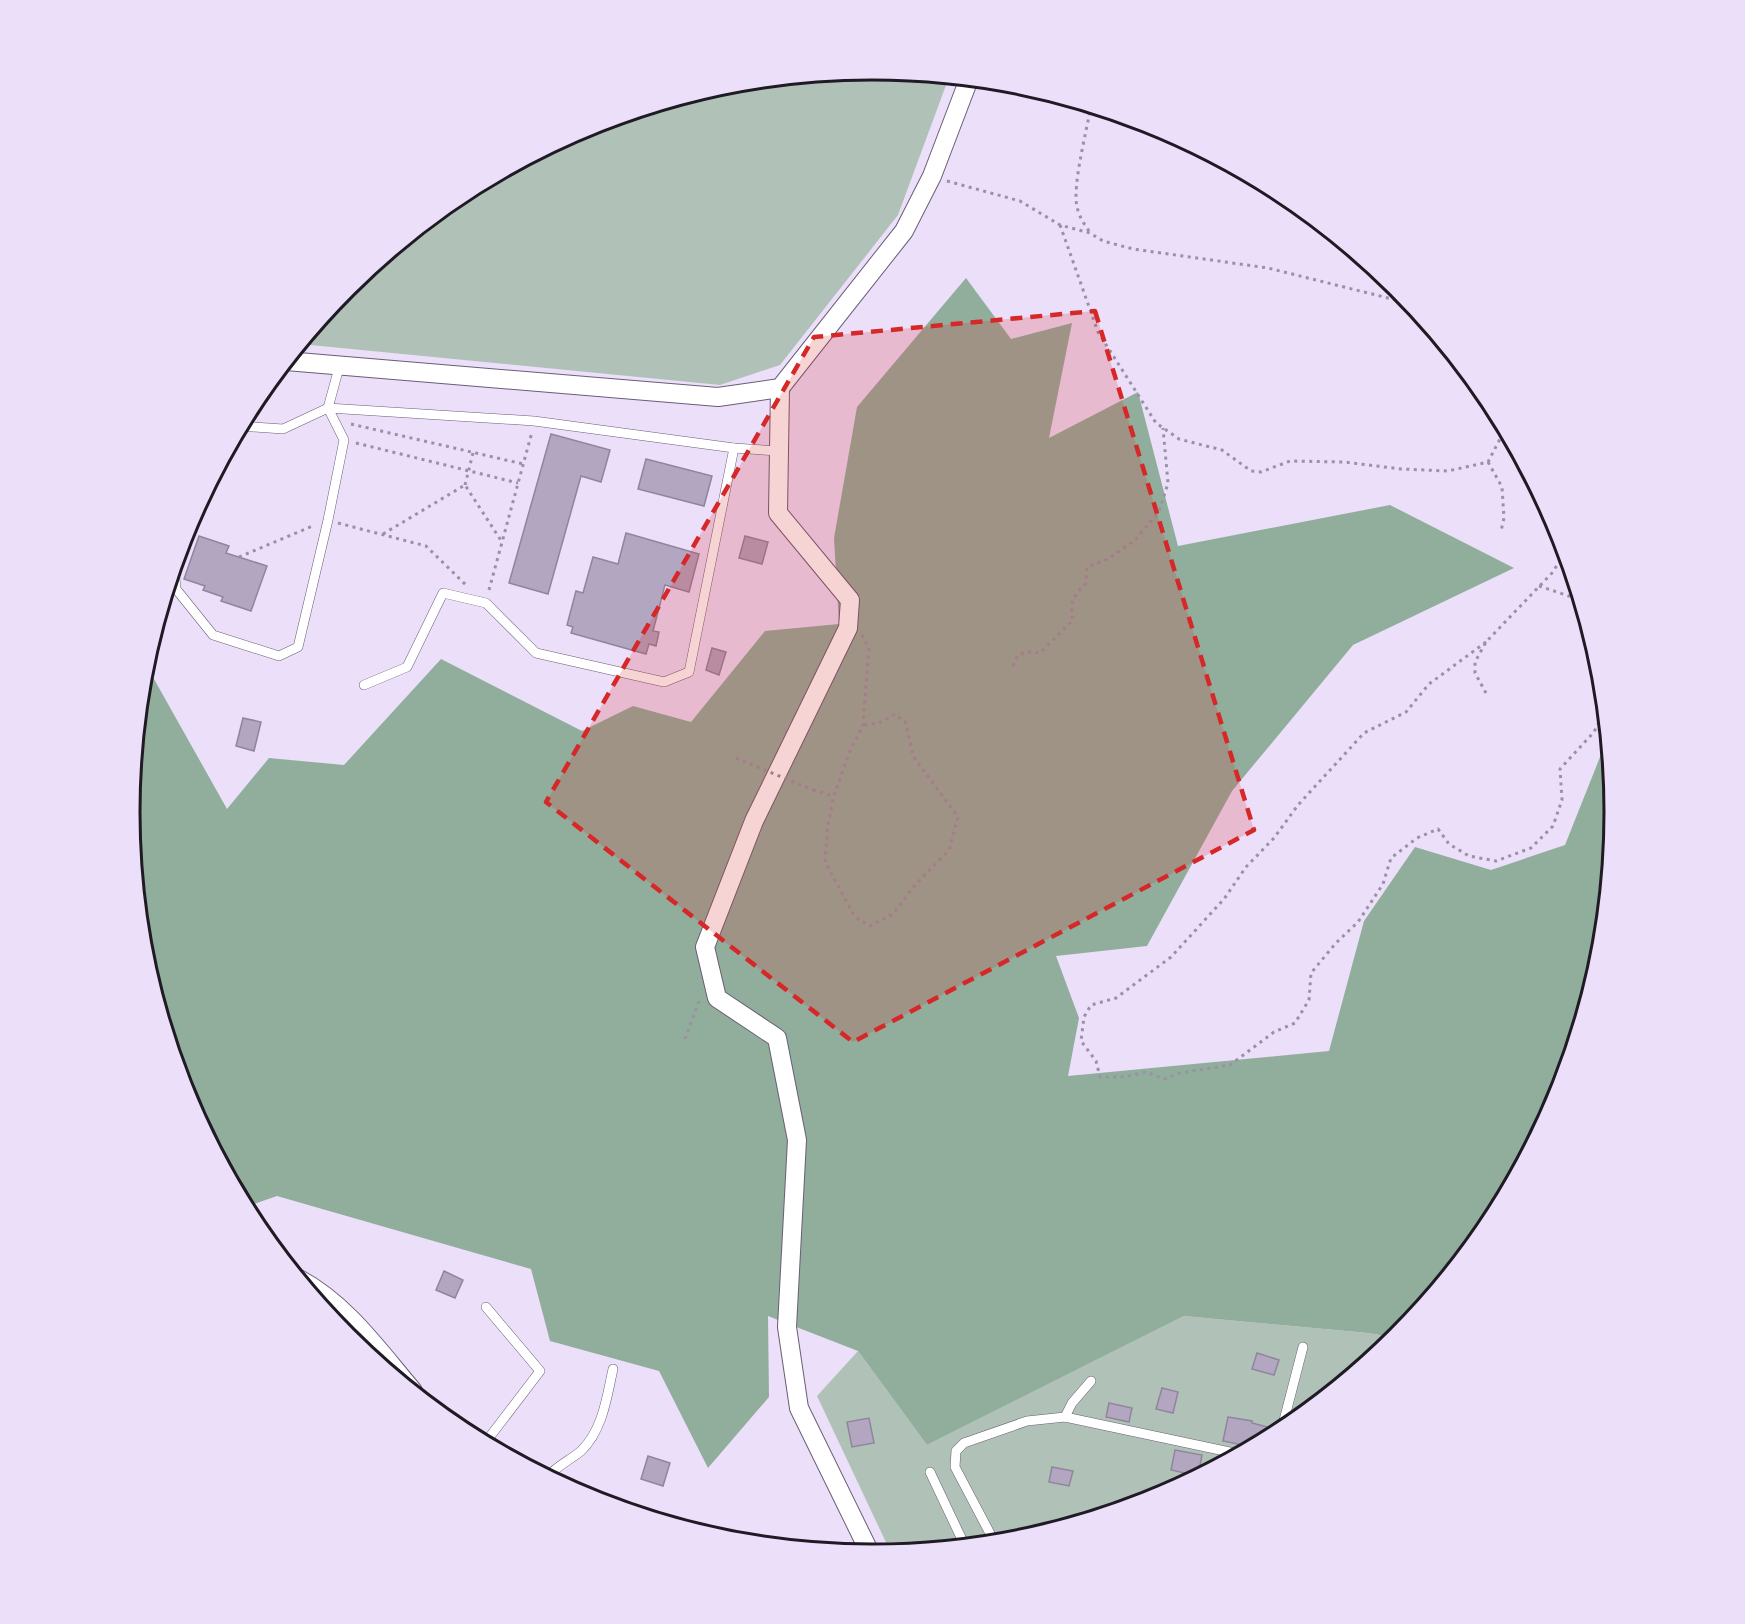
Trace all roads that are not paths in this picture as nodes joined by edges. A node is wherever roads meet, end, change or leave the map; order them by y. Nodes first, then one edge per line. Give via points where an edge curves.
1 (966, 86) edge
2 (295, 361) edge
3 (340, 364) junction
4 (780, 388) junction
5 (328, 408) junction
6 (250, 427) edge
7 (734, 448) junction
8 (778, 451) junction
9 (176, 587) edge
10 (364, 685) dead end
11 (322, 1295) edge
12 (486, 1307) dead end
13 (1302, 1347) dead end
14 (384, 1358) edge
15 (613, 1369) dead end
16 (1091, 1381) dead end
17 (1065, 1417) junction
18 (1285, 1417) edge
19 (490, 1436) edge
20 (1228, 1452) edge
21 (554, 1471) edge
22 (930, 1472) dead end
23 (990, 1534) edge
24 (962, 1539) edge
25 (866, 1544) edge

1 - 4 street via 932,176 904,231
2 - 3 street
3 - 4 street via 718,397
3 - 5 lane
4 - 8 street
5 - 6 lane via 283,429
5 - 7 lane via 534,422
5 - 9 lane via 344,440 298,647 279,656 213,636
7 - 8 lane
7 - 10 lane via 689,672 664,682 536,653 486,603 443,593 407,667
8 - 25 street via 778,513 850,600 848,628 754,821 705,947 717,998 777,1038 797,1140 787,1327 799,1408
11 - 14 street via 352,1320
12 - 19 lane via 540,1371
13 - 18 lane
15 - 21 lane via 603,1415 591,1437 582,1450
16 - 17 lane
17 - 20 lane
17 - 23 lane via 1027,1421 964,1443 956,1451 955,1467
22 - 24 lane

